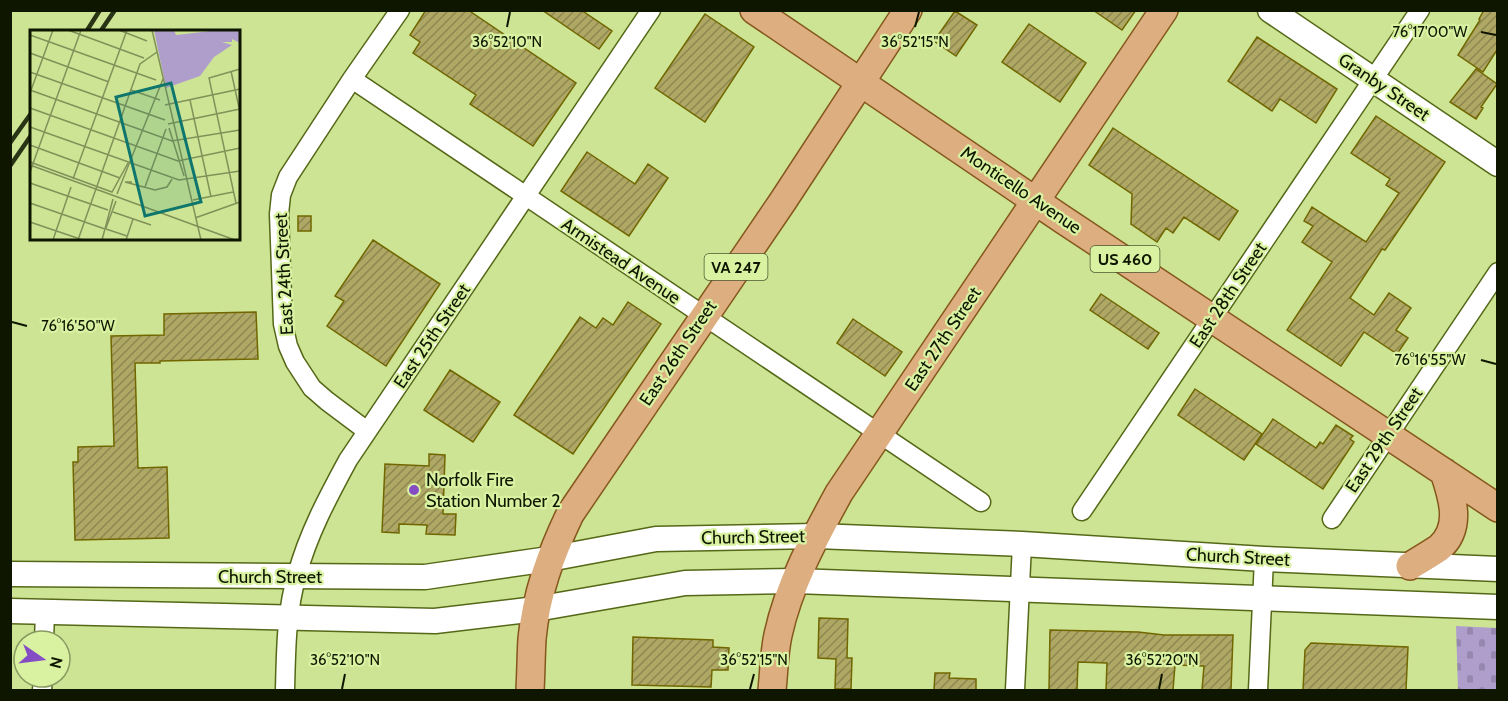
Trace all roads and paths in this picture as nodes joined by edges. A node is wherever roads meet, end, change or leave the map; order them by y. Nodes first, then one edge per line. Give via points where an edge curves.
1 (400, 10) edge
2 (651, 10) edge
3 (754, 10) edge
4 (908, 10) edge
5 (1164, 10) edge
6 (1270, 10) edge
7 (1420, 10) edge
8 (352, 79) junction
9 (1373, 80) junction
10 (861, 83) junction
11 (1497, 164) edge
12 (525, 197) junction
13 (1036, 201) junction
14 (1497, 272) edge
15 (703, 315) junction
16 (1213, 317) junction
17 (368, 431) junction
18 (879, 433) junction
19 (1388, 435) junction
20 (1444, 472) junction
21 (981, 502) dead end
22 (1497, 508) edge
23 (1082, 511) dead end
24 (1332, 519) dead end
25 (816, 536) junction
26 (1022, 544) junction
27 (549, 559) junction
28 (1264, 559) junction
29 (1410, 566) junction
30 (1497, 569) edge
31 (10, 574) edge
32 (296, 577) junction
33 (796, 581) junction
34 (1019, 589) junction
35 (1262, 598) junction
36 (1497, 606) edge
37 (536, 609) junction
38 (10, 611) edge
39 (45, 612) junction
40 (289, 618) junction
41 (44, 629) edge
42 (285, 690) edge
43 (530, 690) edge
44 (772, 690) edge
45 (1015, 690) edge
46 (1258, 690) edge

1 - 8 street, East 24th Street
2 - 12 street, East 25th Street
3 - 10 main road, Monticello Avenue / US 460
4 - 10 main road, East 26th Street / VA 247
5 - 13 main road, East 27th Street
6 - 9 main road, Granby Street
7 - 9 street, East 28th Street
8 - 12 street, Armistead Avenue
8 - 17 street, East 24th Street via 288,177 281,195 282,306 288,346 303,377 327,401
9 - 11 main road, Granby Street
9 - 16 street, East 28th Street
10 - 13 main road, Monticello Avenue / US 460
10 - 15 main road, East 26th Street / VA 247
12 - 15 street, Armistead Avenue
12 - 17 street, East 25th Street
13 - 16 main road, Monticello Avenue / US 460
13 - 18 main road, East 27th Street
14 - 19 street, East 29th Street
15 - 18 street, Armistead Avenue
15 - 27 main road, East 26th Street / VA 247 via 570,514
16 - 19 main road, Monticello Avenue / US 460
16 - 23 street, East 28th Street
17 - 32 street, East 25th Street via 325,504
18 - 21 street, Armistead Avenue
18 - 25 main road, East 27th Street
19 - 20 main road, Monticello Avenue / US 460
19 - 24 street, East 29th Street
20 - 22 main road, Monticello Avenue / US 460
20 - 29 main road via 1454,507 1453,525 1440,547
25 - 26 main road, Church Street
25 - 27 main road, Church Street via 656,539
25 - 33 main road, East 27th Street
26 - 28 main road, Church Street
26 - 34 street
27 - 32 main road, Church Street via 425,577
27 - 37 main road, East 26th Street / VA 247
28 - 29 main road, Church Street
28 - 35 street
29 - 30 main road, Church Street
31 - 32 main road, Church Street
32 - 40 street, East 25th Street
33 - 34 main road
33 - 37 main road via 685,583
33 - 44 main road, East 27th Street via 778,636
34 - 35 main road
34 - 45 street
35 - 36 main road
35 - 46 street
37 - 40 main road via 435,621
37 - 43 main road, East 26th Street / VA 247
38 - 39 main road
39 - 40 main road
39 - 41 street
40 - 42 street, East 25th Street

